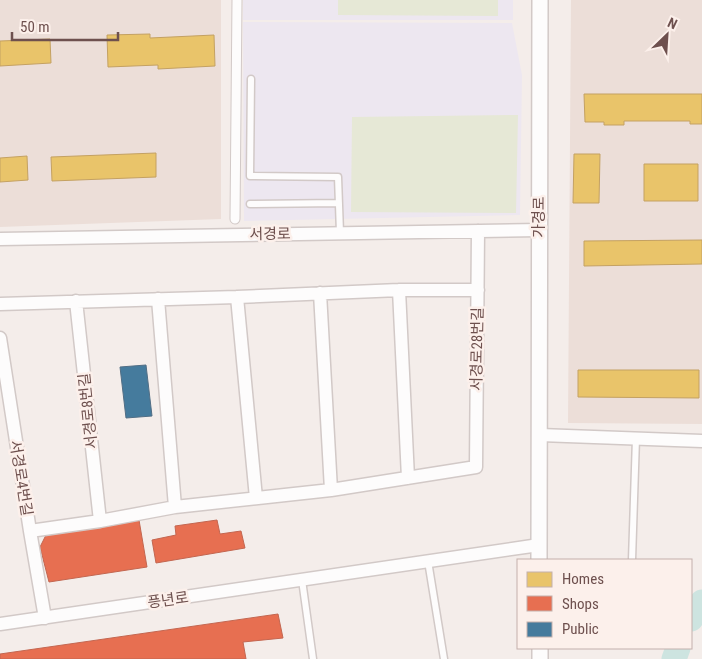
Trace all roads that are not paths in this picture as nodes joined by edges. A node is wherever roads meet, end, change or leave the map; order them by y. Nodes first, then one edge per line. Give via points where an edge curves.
1 (237, 0) edge
2 (540, 0) edge
3 (251, 79) dead end
4 (339, 203) junction
5 (250, 204) dead end
6 (235, 218) dead end
7 (539, 230) junction
8 (478, 231) junction
9 (340, 233) junction
10 (0, 239) edge
11 (399, 290) junction
12 (478, 290) junction
13 (320, 293) junction
14 (237, 297) junction
15 (158, 299) junction
16 (76, 301) junction
17 (0, 304) edge
18 (0, 338) edge
19 (540, 434) junction
20 (636, 438) junction
21 (702, 441) edge
22 (408, 478) junction
23 (331, 490) junction
24 (256, 498) junction
25 (175, 507) junction
26 (100, 521) junction
27 (30, 531) junction
28 (539, 544) junction
29 (539, 559) edge
30 (632, 559) edge
31 (428, 561) junction
32 (302, 580) junction
33 (45, 618) junction
34 (0, 624) edge
35 (314, 659) edge
36 (444, 659) edge

1 - 6 street
2 - 7 street, 가경로
3 - 4 lane via 250,176 338,177
4 - 5 lane
4 - 9 lane
7 - 8 street, 서경로
7 - 19 street, 가경로
8 - 9 street, 서경로
8 - 12 street, 서경로28번길
9 - 10 street, 서경로
11 - 12 street
11 - 13 street
11 - 22 street
12 - 22 street, 서경로28번길 via 476,466
13 - 14 street
13 - 23 street
14 - 15 street
14 - 24 street
15 - 16 street
15 - 25 street
16 - 17 street
16 - 26 street, 서경로8번길
18 - 27 street, 서경로4번길
19 - 20 street
19 - 28 street, 가경로
20 - 21 street
20 - 30 lane
22 - 23 street
23 - 24 street
24 - 25 street
25 - 26 street
26 - 27 street
27 - 33 street, 서경로4번길
28 - 29 street, 가경로
28 - 31 street
31 - 32 street, 풍년로
31 - 36 lane
32 - 33 street, 풍년로
32 - 35 lane
33 - 34 street, 풍년로

